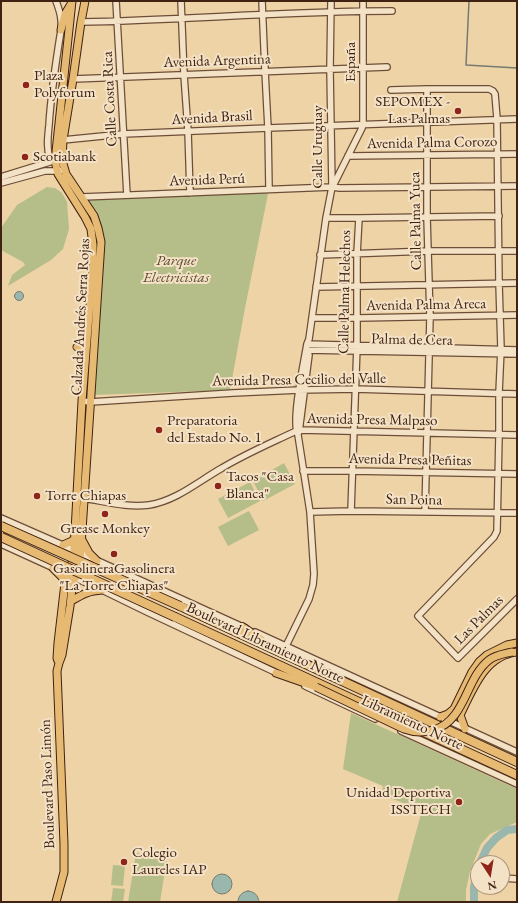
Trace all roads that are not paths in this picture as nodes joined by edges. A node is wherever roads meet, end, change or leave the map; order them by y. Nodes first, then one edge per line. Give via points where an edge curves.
1 (56, 1) edge
2 (85, 1) edge
3 (116, 1) edge
4 (181, 1) edge
5 (262, 1) edge
6 (331, 1) edge
7 (363, 1) edge
8 (72, 2) edge
9 (362, 11) junction
10 (392, 11) dead end
11 (331, 12) junction
12 (262, 15) junction
13 (182, 18) junction
14 (117, 21) junction
15 (81, 22) junction
16 (61, 30) junction
17 (387, 67) dead end
18 (363, 68) junction
19 (330, 69) junction
20 (265, 71) junction
21 (184, 74) junction
22 (121, 77) junction
23 (73, 79) junction
24 (427, 89) junction
25 (391, 90) dead end
26 (51, 102) junction
27 (61, 102) junction
28 (69, 103) junction
29 (497, 119) junction
30 (517, 119) edge
31 (426, 123) junction
32 (363, 124) junction
33 (332, 125) junction
34 (268, 128) junction
35 (188, 132) junction
36 (123, 134) junction
37 (63, 140) junction
38 (498, 154) junction
39 (517, 154) edge
40 (426, 155) junction
41 (348, 156) junction
42 (58, 160) junction
43 (65, 170) junction
44 (57, 171) junction
45 (1, 177) edge
46 (1, 183) edge
47 (498, 186) junction
48 (517, 186) edge
49 (332, 187) junction
50 (427, 187) junction
51 (269, 189) junction
52 (190, 193) junction
53 (127, 195) junction
54 (82, 197) junction
55 (499, 216) junction
56 (427, 217) junction
57 (326, 218) junction
58 (358, 218) junction
59 (429, 251) junction
60 (499, 251) junction
61 (517, 251) edge
62 (357, 254) junction
63 (320, 255) junction
64 (499, 283) junction
65 (517, 283) edge
66 (429, 285) junction
67 (358, 286) junction
68 (316, 287) junction
69 (500, 315) junction
70 (517, 315) edge
71 (430, 317) junction
72 (312, 318) junction
73 (358, 318) junction
74 (308, 346) junction
75 (77, 347) dead end
76 (357, 349) junction
77 (429, 350) junction
78 (517, 350) edge
79 (501, 352) junction
80 (517, 354) edge
81 (84, 368) junction
82 (355, 389) junction
83 (301, 390) junction
84 (429, 391) junction
85 (499, 393) junction
86 (517, 394) edge
87 (86, 401) junction
88 (354, 431) junction
89 (298, 432) junction
90 (428, 433) junction
91 (500, 435) junction
92 (517, 435) edge
93 (303, 471) junction
94 (352, 471) junction
95 (426, 472) junction
96 (498, 473) junction
97 (517, 474) edge
98 (81, 498) junction
99 (351, 511) junction
100 (310, 512) junction
101 (425, 512) junction
102 (498, 512) junction
103 (517, 513) edge
104 (1, 518) edge
105 (1, 526) edge
106 (1, 537) edge
107 (78, 538) junction
108 (1, 544) edge
109 (62, 545) junction
110 (77, 552) junction
111 (97, 561) junction
112 (53, 568) junction
113 (73, 573) junction
114 (65, 583) junction
115 (102, 590) junction
116 (517, 599) edge
117 (71, 601) junction
118 (242, 627) junction
119 (517, 644) edge
120 (286, 646) junction
121 (276, 651) junction
122 (514, 652) edge
123 (59, 663) junction
124 (276, 673) junction
125 (440, 717) junction
126 (465, 728) junction
127 (517, 752) edge
128 (517, 762) edge
129 (517, 776) edge
130 (517, 784) edge
131 (56, 902) edge

1 - 16 street via 62,19
2 - 15 main road, Calzada Andrés Serra Rojas
3 - 14 street, Calle Costa Rica
4 - 13 street
5 - 12 street
6 - 11 street, Calle Uruguay
7 - 9 street, España
8 - 16 main road via 65,14
8 - 27 main road, Calzada Andrés Serra Rojas
9 - 10 street
9 - 11 street
9 - 18 street, España
11 - 12 street
11 - 19 street, Calle Uruguay
12 - 13 street
12 - 20 street
13 - 14 street
13 - 21 street
14 - 15 street
14 - 22 street, Calle Costa Rica
15 - 23 main road, Calzada Andrés Serra Rojas
16 - 26 street
17 - 18 street, Avenida Argentina
18 - 19 street, Avenida Argentina
18 - 32 street, España
19 - 20 street, Avenida Argentina
19 - 33 street, Calle Uruguay
20 - 21 street, Avenida Argentina
20 - 34 street
21 - 22 street, Avenida Argentina
21 - 35 street
22 - 23 street, Avenida Argentina
22 - 36 street, Calle Costa Rica
23 - 28 main road, Calzada Andrés Serra Rojas
24 - 25 street
24 - 29 street via 489,89 495,94
24 - 31 street, Calle Palma Yuca
26 - 27 street
26 - 42 street via 48,154 50,158
27 - 28 main road
27 - 42 main road, Calzada Andrés Serra Rojas
28 - 37 main road, Calzada Andrés Serra Rojas
29 - 30 street, Avenida Brasil
29 - 31 street, Avenida Brasil
29 - 38 street
31 - 32 street, Avenida Brasil
31 - 40 street, Calle Palma Yuca
32 - 33 street, Avenida Brasil
32 - 41 street
33 - 34 street, Avenida Brasil
33 - 49 street, Calle Uruguay
34 - 35 street, Avenida Brasil
34 - 51 street
35 - 36 street, Avenida Brasil
35 - 52 street
36 - 37 street, Avenida Brasil
36 - 53 street, Calle Costa Rica
37 - 42 main road, Calzada Andrés Serra Rojas
38 - 39 street, Avenida Palma Corozo
38 - 40 street, Avenida Palma Corozo
38 - 47 street
40 - 41 street, Avenida Palma Corozo
40 - 50 street, Calle Palma Yuca
41 - 49 street
42 - 43 main road, Calzada Andrés Serra Rojas
42 - 44 main road, Calzada Andrés Serra Rojas
42 - 45 street
43 - 44 street
43 - 54 main road, Calzada Andrés Serra Rojas
44 - 46 street via 45,171
44 - 81 main road, Calzada Andrés Serra Rojas via 91,229 93,266
47 - 48 street, Avenida Perú
47 - 50 street, Avenida Perú
47 - 55 street
49 - 50 street, Avenida Perú
49 - 51 street, Avenida Perú
49 - 57 street, Calle Uruguay
50 - 56 street, Calle Palma Yuca
51 - 52 street, Avenida Perú
52 - 53 street, Avenida Perú
53 - 54 street, Avenida Perú
54 - 87 main road, Calzada Andrés Serra Rojas via 94,216 101,242
55 - 56 street
55 - 60 street
56 - 58 street
56 - 59 street, Calle Palma Yuca
57 - 58 street
57 - 63 street, Calle Uruguay
58 - 62 street, Calle Palma Helechos
59 - 60 street
59 - 62 street
59 - 66 street, Calle Palma Yuca
60 - 61 street
60 - 64 street
62 - 63 street
62 - 67 street, Calle Palma Helechos
63 - 68 street, Calle Uruguay
64 - 65 street
64 - 66 street
64 - 69 street
66 - 67 street
66 - 71 street, Calle Palma Yuca
67 - 68 street
67 - 73 street, Calle Palma Helechos
68 - 72 street, Calle Uruguay
69 - 70 street, Avenida Palma Areca
69 - 71 street, Avenida Palma Areca
69 - 79 street
71 - 73 street, Avenida Palma Areca
71 - 77 street, Calle Palma Yuca
72 - 73 street, Avenida Palma Areca
72 - 74 street, Calle Uruguay
73 - 76 street, Calle Palma Helechos
74 - 76 street, Palma de Cera
74 - 83 street, Calle Uruguay
75 - 81 main road via 80,349
76 - 77 street, Palma de Cera
76 - 82 street, Calle Palma Helechos
77 - 79 street, Palma de Cera
77 - 84 street, Calle Palma Yuca
78 - 79 street, Palma de Cera
79 - 80 street, Palma de Cera
79 - 85 street
81 - 87 main road, Calzada Andrés Serra Rojas
82 - 83 street, Avenida Presa Cecilio del Valle
82 - 84 street, Avenida Presa Cecilio del Valle
82 - 88 street, Calle Palma Helechos
83 - 87 street, Avenida Presa Cecilio del Valle
83 - 89 street, Calle Uruguay
84 - 85 street, Avenida Presa Cecilio del Valle
84 - 90 street, Calle Palma Yuca
85 - 86 street, Avenida Presa Cecilio del Valle
85 - 91 street
87 - 98 main road, Calzada Andrés Serra Rojas
88 - 89 street, Avenida Presa Malpaso
88 - 90 street, Avenida Presa Malpaso
88 - 94 street, Calle Palma Helechos
89 - 93 street, Calle Uruguay
89 - 98 street, Avenida Presa Malpaso via 223,467 179,494 158,503 130,506
90 - 91 street, Avenida Presa Malpaso
90 - 95 street, Calle Palma Yuca
91 - 92 street, Avenida Presa Malpaso
91 - 96 street
93 - 94 street, Avenida Presa Peñitas
93 - 100 street, Calle Uruguay
94 - 95 street, Avenida Presa Peñitas
94 - 99 street, Calle Palma Helechos
95 - 96 street, Avenida Presa Peñitas
95 - 101 street, Calle Palma Yuca
96 - 97 street, Avenida Presa Peñitas
96 - 102 street
98 - 107 main road, Calzada Andrés Serra Rojas
99 - 100 street, San Poina
99 - 101 street, San Poina
100 - 120 street, Calle Uruguay via 313,585 309,599
101 - 102 street, San Poina
102 - 103 street, San Poina
102 - 116 street, Las Palmas via 494,538 418,616 458,658
104 - 109 street, Libramiento Norte
105 - 121 highway, Boulevard Libramiento Norte, bridge
106 - 129 highway, Boulevard Libramiento Norte, bridge
107 - 109 main road
107 - 110 main road, Calzada Andrés Serra Rojas
107 - 111 main road
108 - 112 street, Libramiento Norte
109 - 110 street, Libramiento Norte
110 - 111 street, Libramiento Norte
110 - 113 main road, Calzada Andrés Serra Rojas
111 - 118 street, Libramiento Norte
112 - 113 street, Libramiento Norte
112 - 114 main road
113 - 114 main road, Boulevard Paso Limón
113 - 115 street, Libramiento Norte
113 - 117 main road, Boulevard Paso Limón
114 - 123 main road, Boulevard Paso Limón via 57,658
115 - 117 main road via 84,593
115 - 124 street, Libramiento Norte
117 - 123 main road, Boulevard Paso Limón
118 - 120 street, Libramiento Norte
118 - 121 highway
119 - 125 main road via 507,645 479,662 454,709
120 - 125 street, Libramiento Norte
121 - 128 highway, Boulevard Libramiento Norte
122 - 124 main road, bridge via 496,656 482,666 452,719 427,732 404,729 316,687
122 - 126 main road via 491,663 476,683 460,715
123 - 131 main road, Boulevard Paso Limón via 57,671 64,872
124 - 130 street, Libramiento Norte
125 - 126 street, Libramiento Norte
126 - 127 street, Libramiento Norte

